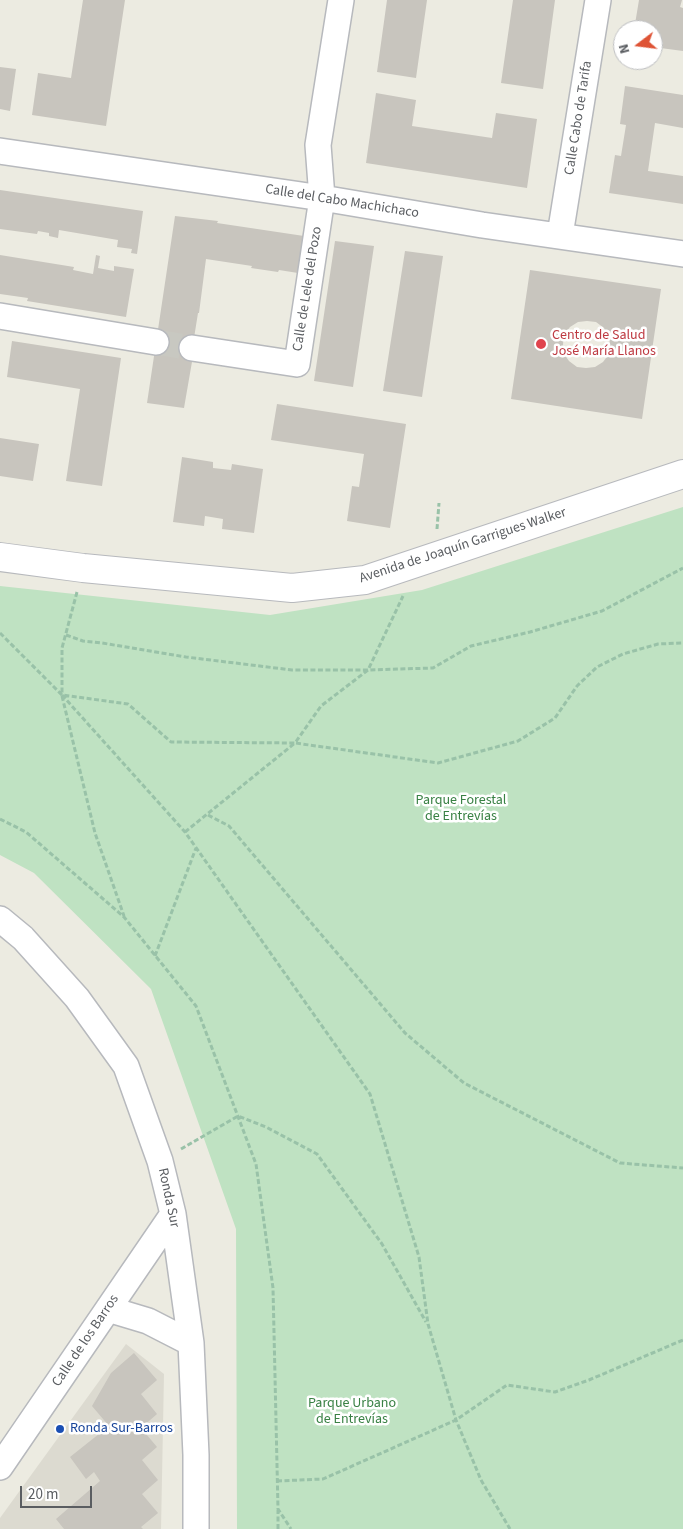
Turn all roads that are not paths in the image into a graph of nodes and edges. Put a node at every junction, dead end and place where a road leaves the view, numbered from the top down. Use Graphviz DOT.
graph roads {
  1 [pos="341,0"];
  2 [pos="598,0"];
  3 [pos="0,151"];
  4 [pos="322,198"];
  5 [pos="560,236"];
  6 [pos="683,254"];
  7 [pos="0,316"];
  8 [pos="156,342"];
  9 [pos="192,348"];
  10 [pos="683,474"];
  11 [pos="0,557"];
  12 [pos="0,919"];
  13 [pos="173,1214"];
  14 [pos="108,1309"];
  15 [pos="191,1343"];
  16 [pos="0,1467"];
  17 [pos="196,1529"];
  1 -- 4 [label="street"];
  2 -- 5 [label="street, Calle Cabo de Tarifa"];
  3 -- 4 [label="street, Calle del Cabo Machichaco"];
  4 -- 5 [label="street, Calle del Cabo Machichaco"];
  4 -- 9 [label="street, Calle de Lele del Pozo"];
  5 -- 6 [label="street, Calle del Cabo Machichaco"];
  7 -- 8 [label="street"];
  10 -- 11 [label="street, Avenida de Joaquín Garrigues Walker"];
  12 -- 13 [label="street, Ronda Sur"];
  13 -- 14 [label="street, Calle de los Barros"];
  13 -- 15 [label="street, Ronda Sur"];
  14 -- 15 [label="street"];
  14 -- 16 [label="street, Calle de los Barros"];
  15 -- 17 [label="street, Ronda Sur"];
}
